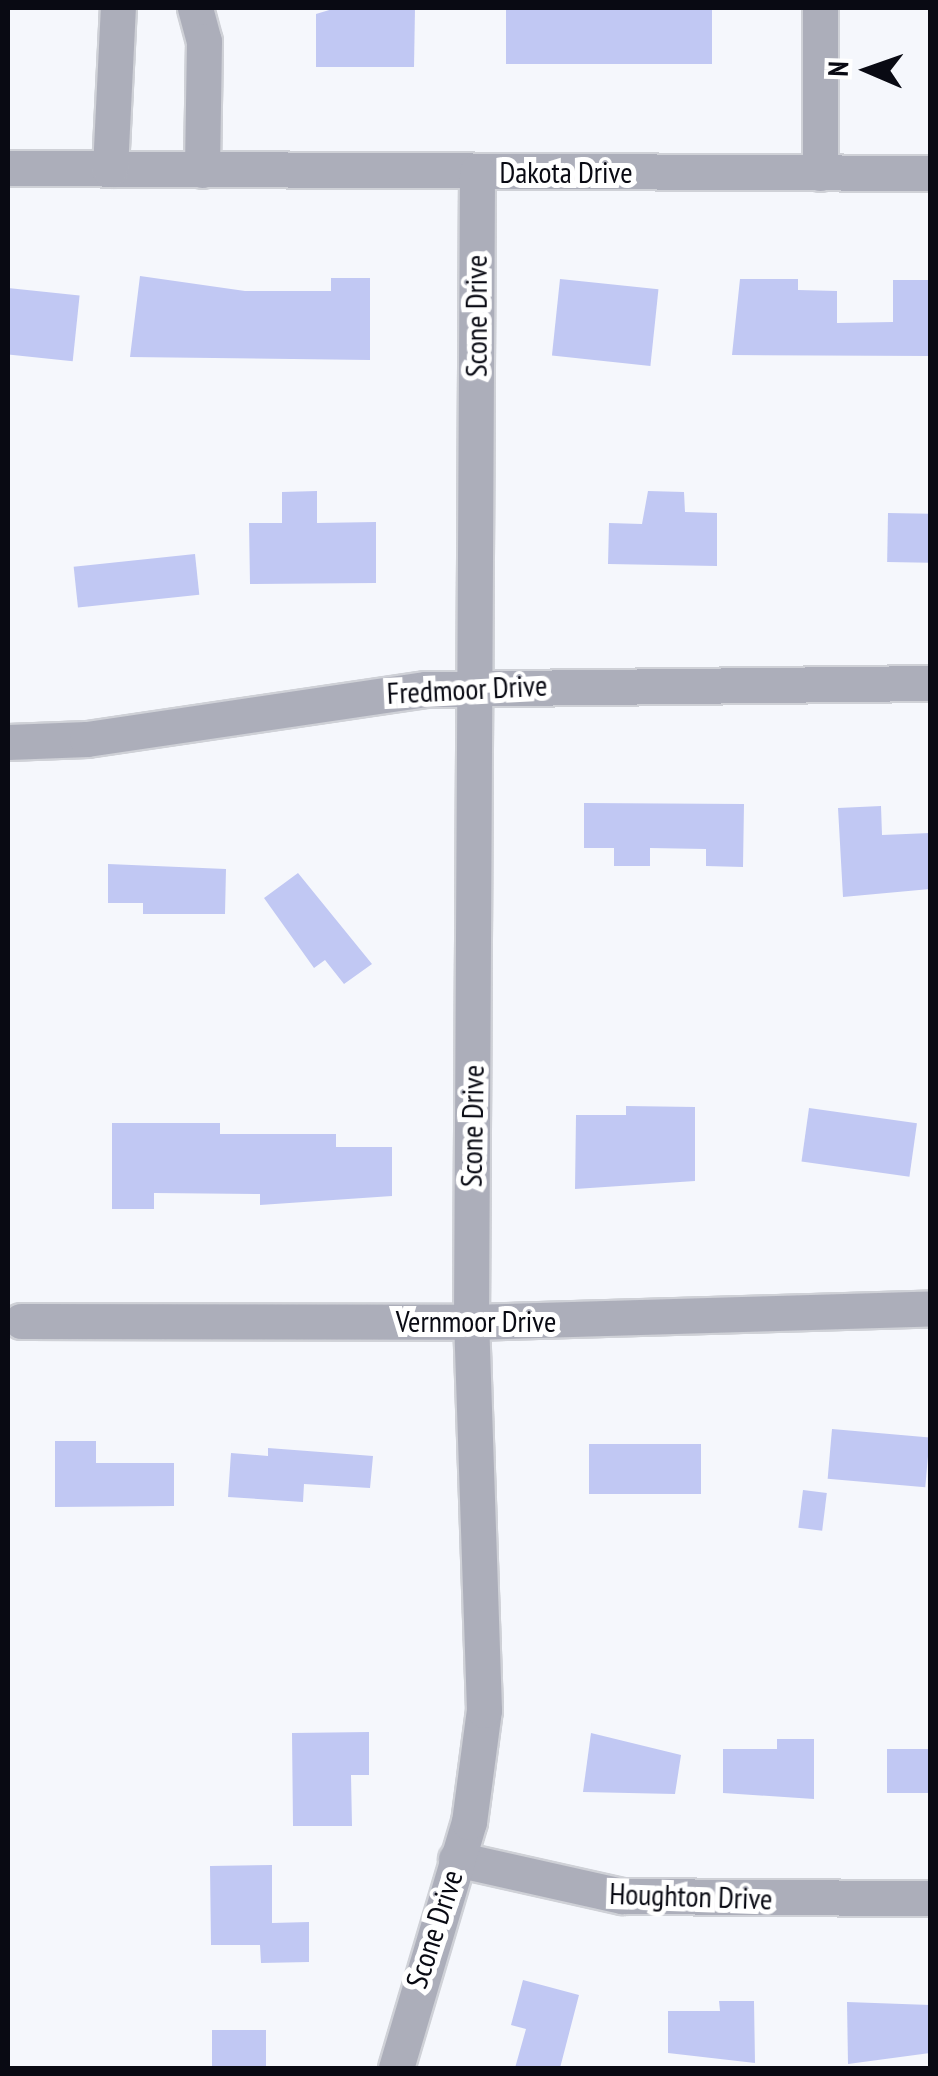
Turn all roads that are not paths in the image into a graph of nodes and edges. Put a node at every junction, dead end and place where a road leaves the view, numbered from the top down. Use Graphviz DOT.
graph roads {
  1 [pos="118,8"];
  2 [pos="195,8"];
  3 [pos="820,8"];
  4 [pos="8,168"];
  5 [pos="110,169"];
  6 [pos="202,170"];
  7 [pos="476,172"];
  8 [pos="820,173"];
  9 [pos="930,173"];
  10 [pos="930,683"];
  11 [pos="480,686"];
  12 [pos="8,742"];
  13 [pos="930,1308"];
  14 [pos="21,1321"];
  15 [pos="471,1322"];
  16 [pos="456,1859"];
  17 [pos="930,1898"];
  18 [pos="396,2068"];
  1 -- 5 [label="street"];
  2 -- 6 [label="street"];
  3 -- 8 [label="street"];
  4 -- 5 [label="street, Dakota Drive"];
  5 -- 6 [label="street, Dakota Drive"];
  6 -- 7 [label="street, Dakota Drive"];
  7 -- 8 [label="street, Dakota Drive"];
  7 -- 11 [label="street, Scone Drive"];
  8 -- 9 [label="street, Dakota Drive"];
  10 -- 11 [label="street, Fredmoor Drive"];
  11 -- 12 [label="street, Fredmoor Drive"];
  11 -- 15 [label="street, Scone Drive"];
  13 -- 15 [label="street, Vernmoor Drive"];
  14 -- 15 [label="street, Vernmoor Drive"];
  15 -- 16 [label="street, Scone Drive"];
  16 -- 17 [label="street, Houghton Drive"];
  16 -- 18 [label="street, Scone Drive"];
}
